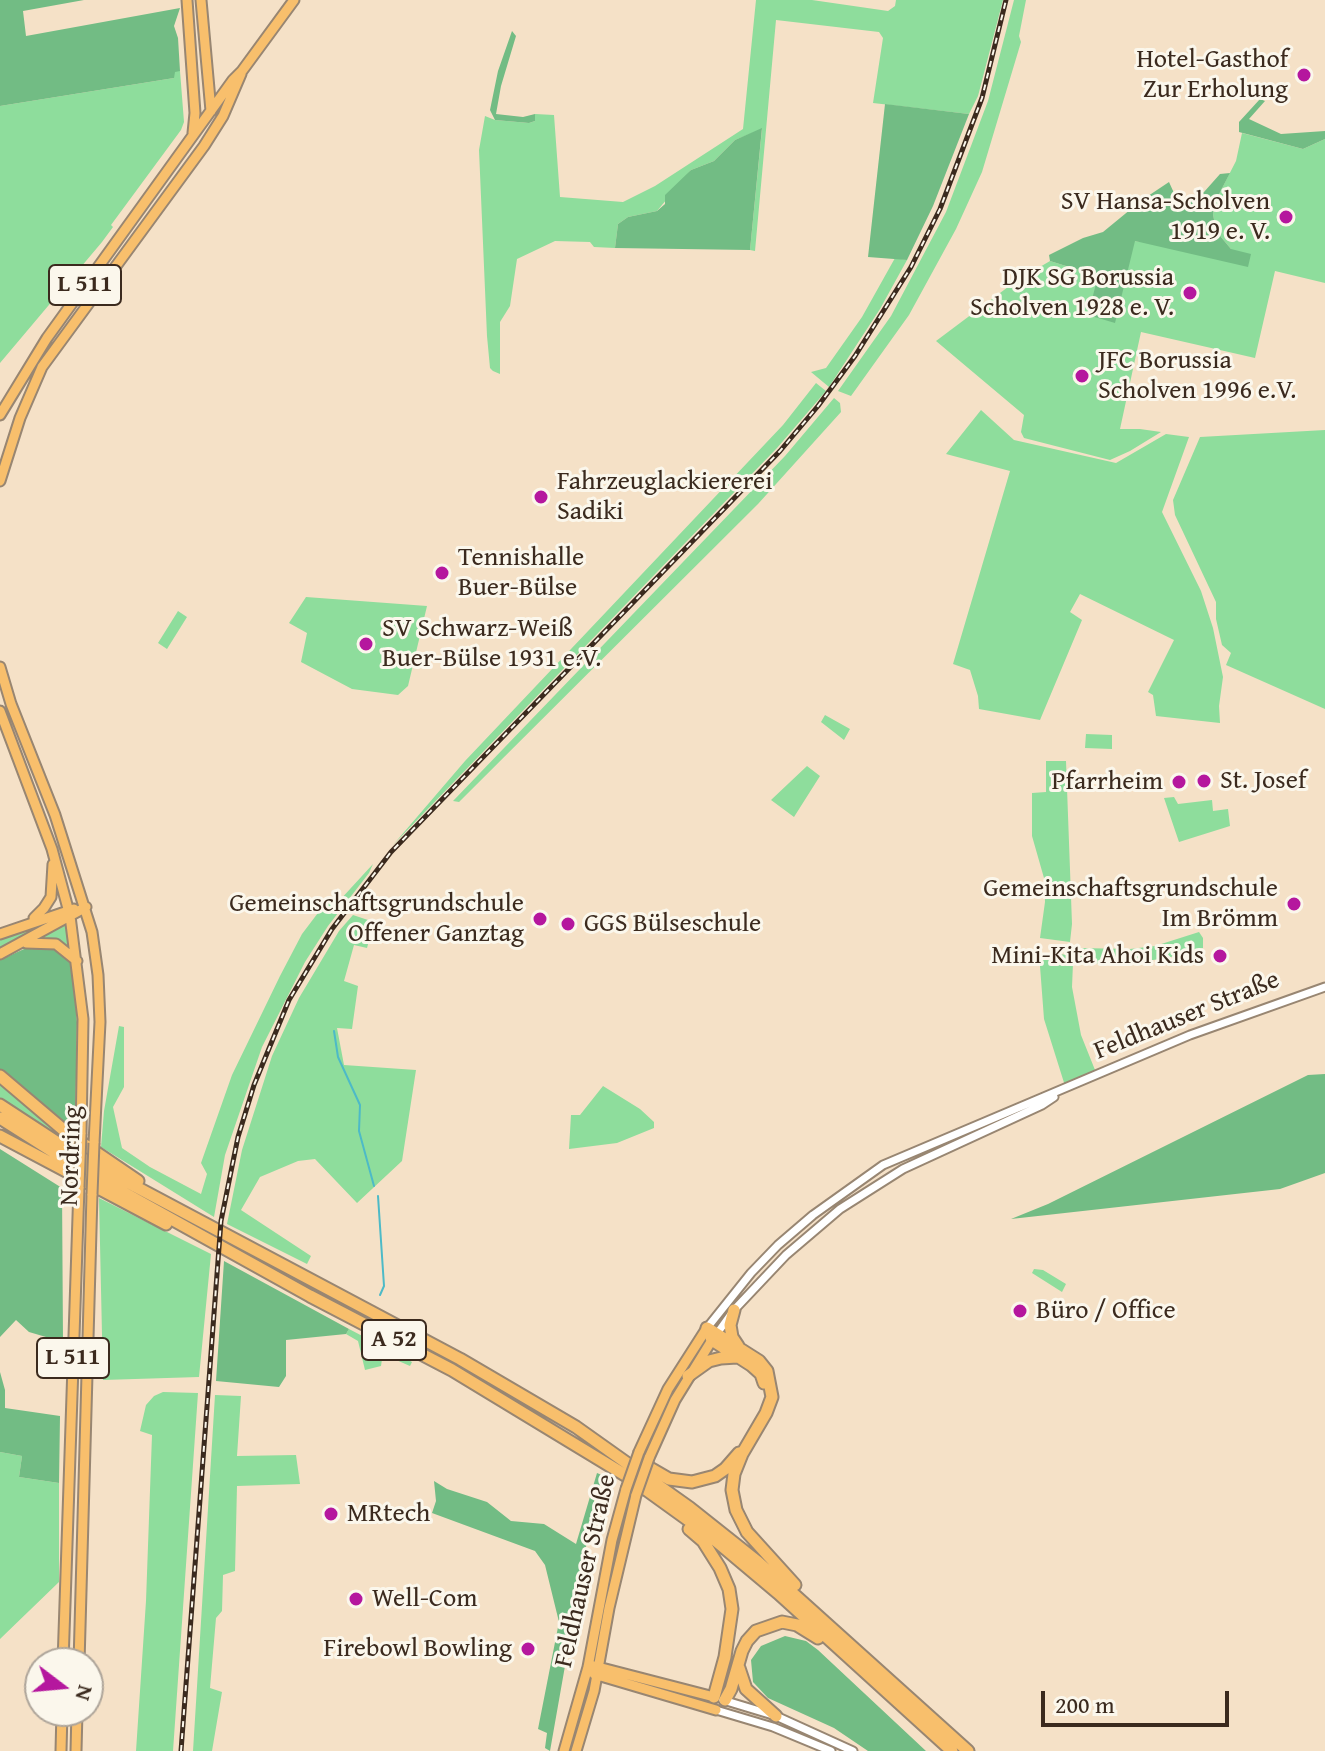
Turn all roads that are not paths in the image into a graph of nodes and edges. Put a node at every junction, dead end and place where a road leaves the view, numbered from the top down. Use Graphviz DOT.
graph roads {
  1 [pos="187,0"];
  2 [pos="201,0"];
  3 [pos="294,0"];
  4 [pos="207,69"];
  5 [pos="242,71"];
  6 [pos="233,80"];
  7 [pos="211,111"];
  8 [pos="195,113"];
  9 [pos="223,116"];
  10 [pos="205,126"];
  11 [pos="190,140"];
  12 [pos="204,146"];
  13 [pos="0,415"];
  14 [pos="0,481"];
  15 [pos="0,667"];
  16 [pos="0,711"];
  17 [pos="52,849"];
  18 [pos="86,907"];
  19 [pos="70,913"];
  20 [pos="24,925"];
  21 [pos="0,934"];
  22 [pos="19,944"];
  23 [pos="0,954"];
  24 [pos="78,963"];
  25 [pos="1325,987"];
  26 [pos="0,1076"];
  27 [pos="1066,1089"];
  28 [pos="0,1105"];
  29 [pos="0,1118"];
  30 [pos="0,1136"];
  31 [pos="240,1244"];
  32 [pos="226,1249"];
  33 [pos="734,1310"];
  34 [pos="712,1333"];
  35 [pos="738,1352"];
  36 [pos="688,1376"];
  37 [pos="576,1427"];
  38 [pos="648,1490"];
  39 [pos="835,1629"];
  40 [pos="64,1647"];
  41 [pos="79,1647"];
  42 [pos="739,1661"];
  43 [pos="593,1666"];
  44 [pos="596,1676"];
  45 [pos="868,1678"];
  46 [pos="720,1699"];
  47 [pos="716,1710"];
  48 [pos="776,1716"];
  49 [pos="62,1727"];
  50 [pos="77,1727"];
  51 [pos="61,1751"];
  52 [pos="76,1751"];
  53 [pos="564,1751"];
  54 [pos="576,1751"];
  55 [pos="831,1751"];
  56 [pos="853,1751"];
  57 [pos="952,1751"];
  58 [pos="968,1751"];
  1 -- 8 [label="main road"];
  2 -- 4 [label="main road"];
  3 -- 5 [label="main road, L 511"];
  4 -- 6 [label="main road"];
  4 -- 7 [label="main road"];
  5 -- 6 [label="main road, L 511"];
  5 -- 9 [label="main road, L 511"];
  6 -- 7 [label="main road, L 511"];
  7 -- 10 [label="main road, L 511"];
  8 -- 10 [label="main road"];
  8 -- 11 [label="main road"];
  9 -- 10 [label="main road"];
  9 -- 12 [label="main road, L 511"];
  10 -- 11 [label="main road, L 511"];
  10 -- 12 [label="main road"];
  11 -- 13 [label="main road, L 511"];
  12 -- 14 [label="main road, L 511"];
  15 -- 18 [label="main road, Nordring / L 511"];
  16 -- 17 [label="main road, Nordring / L 511"];
  17 -- 19 [label="main road, Nordring / L 511"];
  17 -- 20 [label="main road"];
  18 -- 19 [label="main road"];
  18 -- 41 [label="main road, Nordring / L 511, bridge"];
  19 -- 20 [label="main road"];
  19 -- 22 [label="main road"];
  19 -- 24 [label="main road, Nordring / L 511"];
  20 -- 21 [label="main road"];
  22 -- 23 [label="main road"];
  22 -- 24 [label="main road"];
  24 -- 40 [label="main road, Nordring / L 511, bridge"];
  25 -- 27 [label="street, Feldhauser Straße"];
  26 -- 31 [label="highway"];
  27 -- 33 [label="street, Feldhauser Straße"];
  27 -- 34 [label="street, Feldhauser Straße"];
  28 -- 31 [label="highway, A 52"];
  29 -- 32 [label="highway, A 52"];
  30 -- 32 [label="highway"];
  31 -- 37 [label="highway, A 52"];
  32 -- 38 [label="highway, A 52"];
  33 -- 34 [label="street, Feldhauser Straße"];
  33 -- 35 [label="highway"];
  34 -- 35 [label="highway"];
  34 -- 36 [label="main road, Feldhauser Straße"];
  34 -- 43 [label="main road, Feldhauser Straße, bridge"];
  35 -- 36 [label="highway"];
  35 -- 37 [label="highway"];
  35 -- 39 [label="highway"];
  36 -- 43 [label="main road, Feldhauser Straße, bridge"];
  37 -- 39 [label="highway, A 52"];
  38 -- 45 [label="highway, A 52"];
  38 -- 46 [label="highway"];
  39 -- 58 [label="highway, A 52"];
  42 -- 45 [label="highway"];
  42 -- 46 [label="highway"];
  42 -- 48 [label="highway"];
  43 -- 44 [label="main road"];
  43 -- 46 [label="main road"];
  43 -- 53 [label="main road, Feldhauser Straße"];
  44 -- 47 [label="main road"];
  44 -- 54 [label="main road, Feldhauser Straße"];
  45 -- 57 [label="highway, A 52"];
  46 -- 47 [label="street"];
  46 -- 48 [label="street"];
  47 -- 55 [label="street"];
  48 -- 56 [label="street"];
  49 -- 51 [label="main road"];
  50 -- 52 [label="main road"];
}
